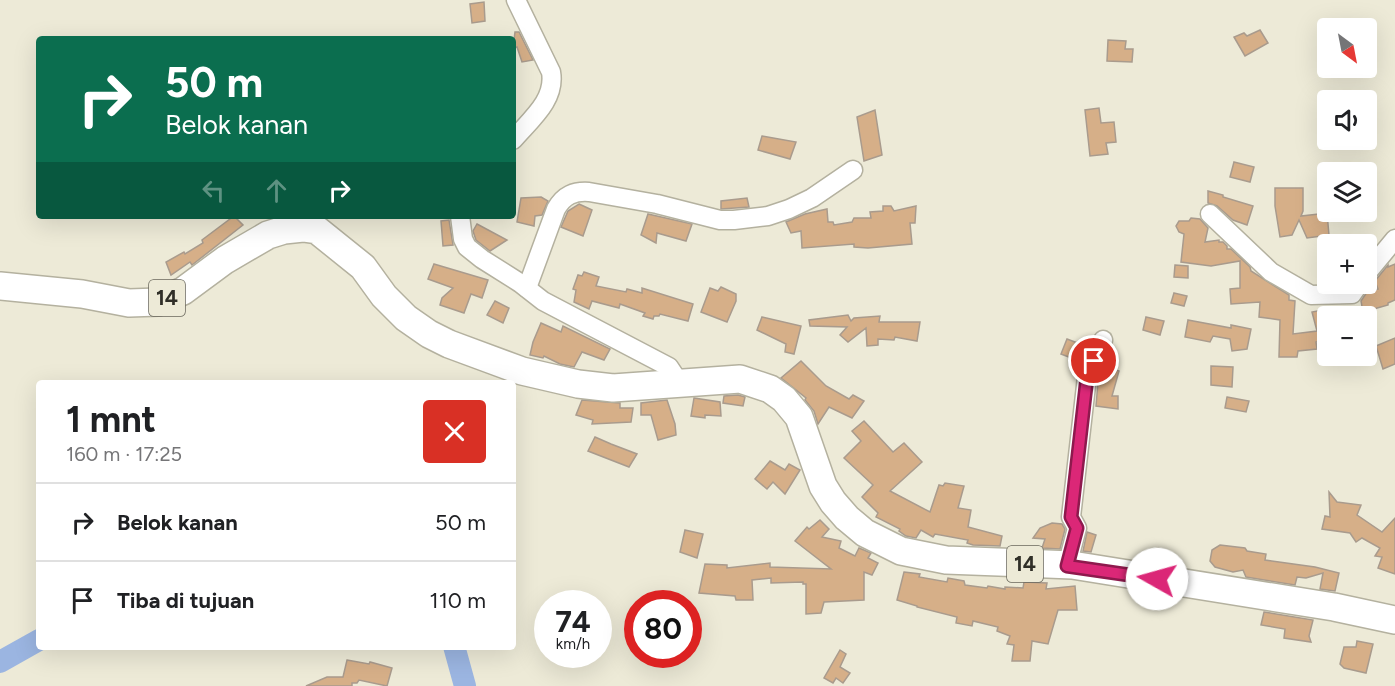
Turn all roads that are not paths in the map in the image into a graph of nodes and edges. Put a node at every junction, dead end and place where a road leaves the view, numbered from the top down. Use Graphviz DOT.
graph roads {
  1 [pos="516,0"];
  2 [pos="516,136"];
  3 [pos="854,170"];
  4 [pos="1210,214"];
  5 [pos="460,219"];
  6 [pos="1395,239"];
  7 [pos="1377,261"];
  8 [pos="0,286"];
  9 [pos="527,288"];
  10 [pos="1352,294"];
  11 [pos="1103,340"];
  12 [pos="679,382"];
  13 [pos="1067,566"];
  14 [pos="1395,619"];
  1 -- 2 [label="street"];
  3 -- 9 [label="street"];
  4 -- 10 [label="street"];
  5 -- 9 [label="street"];
  6 -- 7 [label="street"];
  8 -- 12 [label="highway, 14"];
  9 -- 12 [label="street"];
  11 -- 13 [label="street"];
  12 -- 13 [label="highway, 14"];
  13 -- 14 [label="highway, 14"];
}
